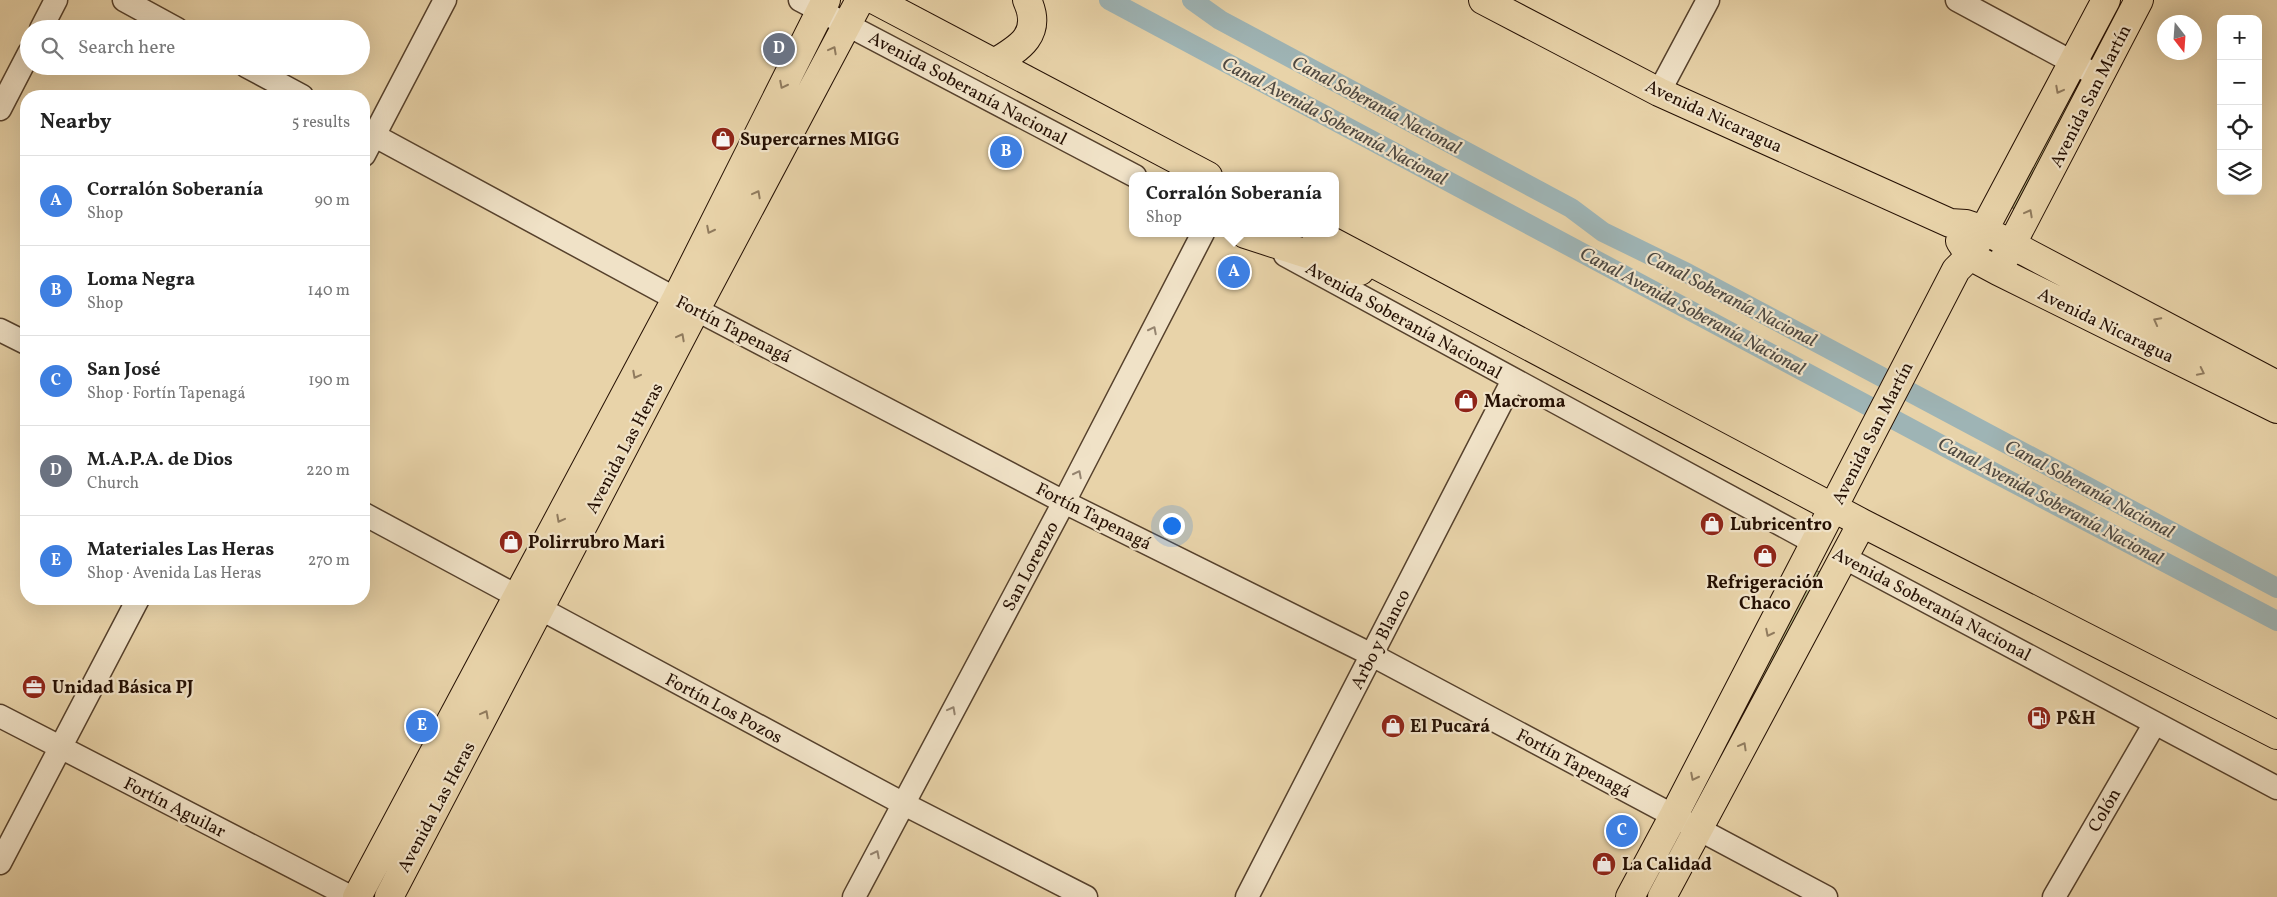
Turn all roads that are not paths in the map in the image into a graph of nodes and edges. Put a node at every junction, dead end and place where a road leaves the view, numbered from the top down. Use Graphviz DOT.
graph roads {
  1 [pos="56,0"];
  2 [pos="124,0"];
  3 [pos="445,0"];
  4 [pos="860,0"];
  5 [pos="875,0"];
  6 [pos="1027,0"];
  7 [pos="1483,0"];
  8 [pos="1708,0"];
  9 [pos="1957,0"];
  10 [pos="2106,0"];
  11 [pos="2139,0"];
  12 [pos="816,3"];
  13 [pos="46,20"];
  14 [pos="161,20"];
  15 [pos="847,25"];
  16 [pos="2074,61"];
  17 [pos="994,63"];
  18 [pos="20,70"];
  19 [pos="263,75"];
  20 [pos="2100,77"];
  21 [pos="291,90"];
  22 [pos="1659,92"];
  23 [pos="0,109"];
  24 [pos="370,131"];
  25 [pos="370,134"];
  26 [pos="1200,172"];
  27 [pos="1129,173"];
  28 [pos="1950,223"];
  29 [pos="1984,230"];
  30 [pos="1201,237"];
  31 [pos="1252,237"];
  32 [pos="1257,237"];
  33 [pos="1324,237"];
  34 [pos="2012,245"];
  35 [pos="1970,256"];
  36 [pos="1998,271"];
  37 [pos="1433,295"];
  38 [pos="686,304"];
  39 [pos="0,330"];
  40 [pos="20,340"];
  41 [pos="1513,380"];
  42 [pos="2277,385"];
  43 [pos="2277,410"];
  44 [pos="1064,502"];
  45 [pos="1833,507"];
  46 [pos="370,517"];
  47 [pos="1862,523"];
  48 [pos="1815,543"];
  49 [pos="1845,558"];
  50 [pos="529,604"];
  51 [pos="135,605"];
  52 [pos="1372,655"];
  53 [pos="0,716"];
  54 [pos="2154,723"];
  55 [pos="2277,735"];
  56 [pos="61,748"];
  57 [pos="2277,788"];
  58 [pos="902,803"];
  59 [pos="1674,815"];
  60 [pos="1698,829"];
  61 [pos="0,863"];
  62 [pos="351,897"];
  63 [pos="357,897"];
  64 [pos="389,897"];
  65 [pos="854,897"];
  66 [pos="1086,897"];
  67 [pos="1247,897"];
  68 [pos="1630,897"];
  69 [pos="1662,897"];
  70 [pos="1826,897"];
  71 [pos="2054,897"];
  1 -- 13 [label="street"];
  2 -- 14 [label="street"];
  3 -- 24 [label="street"];
  4 -- 15 [label="main road, Avenida Las Heras"];
  5 -- 17 [label="main road, Avenida Soberanía Nacional"];
  6 -- 17 [label="main road"];
  7 -- 22 [label="main road, Avenida Nicaragua"];
  8 -- 22 [label="street"];
  9 -- 16 [label="street"];
  10 -- 16 [label="main road, Avenida San Martín"];
  11 -- 20 [label="main road, Avenida San Martín"];
  12 -- 15 [label="street, Avenida Soberanía Nacional"];
  12 -- 38 [label="main road, Avenida Las Heras, one-way"];
  15 -- 27 [label="street, Avenida Soberanía Nacional"];
  38 -- 15 [label="main road, Avenida Las Heras, one-way"];
  16 -- 20 [label="street"];
  16 -- 29 [label="main road, Avenida San Martín, one-way"];
  17 -- 26 [label="main road, Avenida Soberanía Nacional"];
  18 -- 23 [label="street"];
  19 -- 21 [label="street"];
  34 -- 20 [label="main road, Avenida San Martín, one-way"];
  22 -- 28 [label="main road, Avenida Nicaragua"];
  25 -- 38 [label="street, Fortín Tapenagá"];
  28 -- 29 [label="main road, Avenida Nicaragua"];
  28 -- 35 [label="main road"];
  29 -- 34 [label="main road, Avenida Nicaragua"];
  29 -- 35 [label="main road, Avenida San Martín"];
  44 -- 30 [label="street, San Lorenzo, one-way"];
  31 -- 41 [label="street, Avenida Soberanía Nacional"];
  32 -- 37 [label="main road"];
  33 -- 37 [label="main road, Avenida Soberanía Nacional"];
  34 -- 36 [label="main road, Avenida San Martín"];
  42 -- 34 [label="main road, Avenida Nicaragua, one-way"];
  35 -- 36 [label="main road, Avenida Nicaragua"];
  35 -- 45 [label="main road, Avenida San Martín"];
  36 -- 43 [label="main road, Avenida Nicaragua, one-way"];
  37 -- 45 [label="main road, Avenida Soberanía Nacional"];
  38 -- 44 [label="street, Fortín Tapenagá"];
  38 -- 50 [label="main road, Avenida Las Heras"];
  39 -- 40 [label="street"];
  41 -- 48 [label="street, Avenida Soberanía Nacional"];
  41 -- 52 [label="street, Arbo y Blanco"];
  44 -- 52 [label="street, Fortín Tapenagá"];
  58 -- 44 [label="street, San Lorenzo, one-way"];
  45 -- 47 [label="main road, Avenida Soberanía Nacional"];
  45 -- 48 [label="main road, Avenida San Martín"];
  46 -- 50 [label="street, Fortín Los Pozos"];
  47 -- 49 [label="main road, Avenida San Martín"];
  47 -- 55 [label="main road, Avenida Soberanía Nacional"];
  48 -- 49 [label="main road, Avenida Soberanía Nacional"];
  48 -- 59 [label="main road, Avenida San Martín, one-way"];
  49 -- 54 [label="street, Avenida Soberanía Nacional"];
  60 -- 49 [label="main road, Avenida San Martín, one-way"];
  50 -- 58 [label="street, Fortín Los Pozos"];
  50 -- 63 [label="main road, Avenida Las Heras"];
  64 -- 50 [label="main road, Avenida Las Heras, one-way"];
  51 -- 56 [label="street"];
  52 -- 59 [label="street, Fortín Tapenagá"];
  52 -- 67 [label="street, Arbo y Blanco"];
  53 -- 56 [label="street, Fortín Aguilar"];
  54 -- 57 [label="street, Avenida Soberanía Nacional"];
  54 -- 71 [label="street, Colón"];
  56 -- 61 [label="street"];
  56 -- 62 [label="street, Fortín Aguilar"];
  65 -- 58 [label="street, San Lorenzo, one-way"];
  58 -- 66 [label="street, Fortín Los Pozos"];
  59 -- 60 [label="street, Fortín Tapenagá"];
  59 -- 68 [label="main road, Avenida San Martín"];
  60 -- 69 [label="main road, Avenida San Martín"];
  60 -- 70 [label="street, Fortín Tapenagá"];
}
